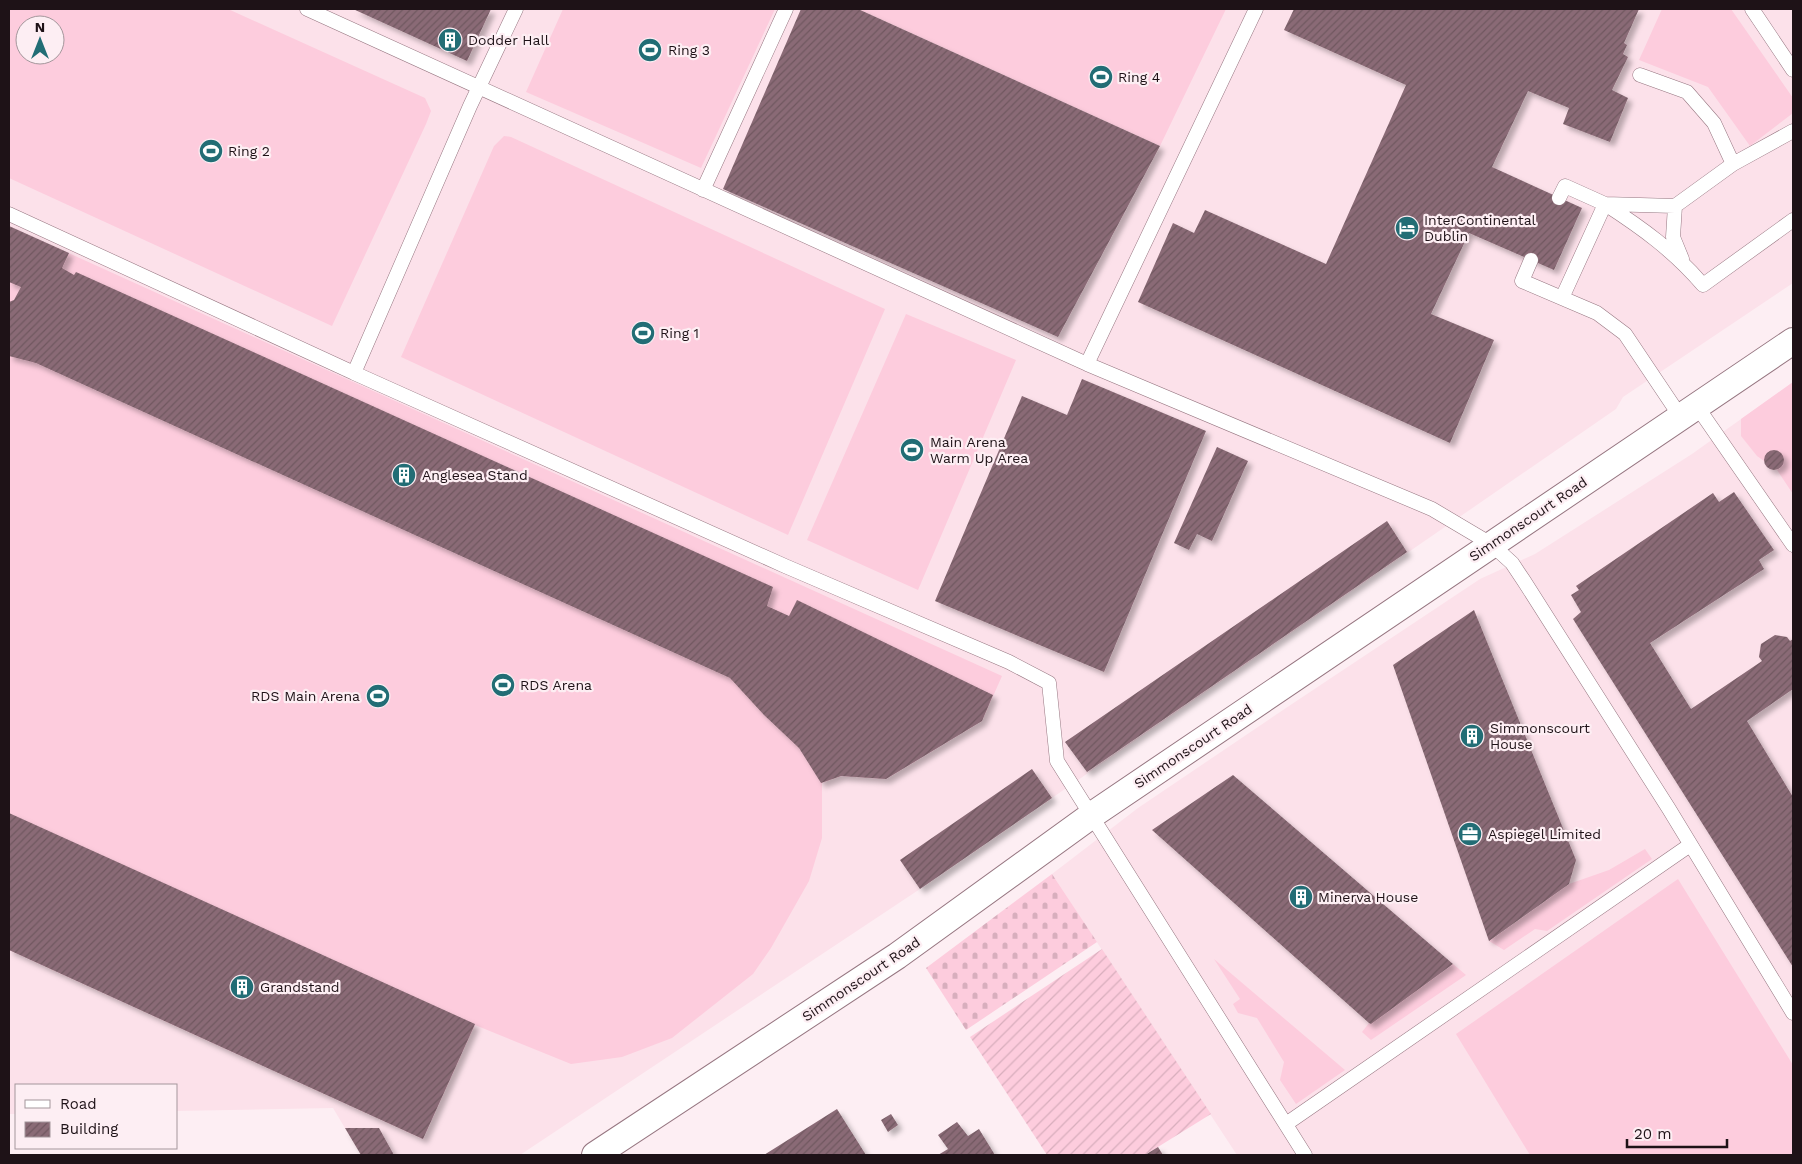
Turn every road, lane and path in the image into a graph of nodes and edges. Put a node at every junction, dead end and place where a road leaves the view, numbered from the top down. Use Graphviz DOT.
graph roads {
  1 [pos="307,9"];
  2 [pos="516,9"];
  3 [pos="786,9"];
  4 [pos="1256,9"];
  5 [pos="1752,9"];
  6 [pos="1793,70"];
  7 [pos="1640,74"];
  8 [pos="479,87"];
  9 [pos="1793,131"];
  10 [pos="1733,164"];
  11 [pos="702,190"];
  12 [pos="1559,198"];
  13 [pos="1605,204"];
  14 [pos="1675,206"];
  15 [pos="9,214"];
  16 [pos="1793,220"];
  17 [pos="1530,260"];
  18 [pos="1683,262"];
  19 [pos="1562,298"];
  20 [pos="1793,341"];
  21 [pos="1087,364"];
  22 [pos="354,374"];
  23 [pos="1688,411"];
  24 [pos="1491,544"];
  25 [pos="1793,545"];
  26 [pos="1092,815"];
  27 [pos="1690,845"];
  28 [pos="1793,1013"];
  29 [pos="1286,1124"];
  30 [pos="595,1155"];
  31 [pos="1305,1155"];
  1 -- 8 [label="lane"];
  2 -- 8 [label="lane"];
  3 -- 11 [label="lane"];
  4 -- 21 [label="lane"];
  5 -- 6 [label="lane"];
  7 -- 10 [label="lane"];
  8 -- 11 [label="lane"];
  8 -- 22 [label="lane"];
  9 -- 10 [label="lane"];
  10 -- 14 [label="lane"];
  11 -- 21 [label="lane"];
  12 -- 13 [label="lane"];
  13 -- 14 [label="lane"];
  13 -- 18 [label="lane"];
  13 -- 19 [label="lane"];
  14 -- 18 [label="lane"];
  15 -- 22 [label="lane"];
  16 -- 18 [label="lane"];
  17 -- 19 [label="lane"];
  19 -- 23 [label="lane"];
  20 -- 23 [label="street, Simmonscourt Road"];
  21 -- 24 [label="lane"];
  22 -- 26 [label="lane"];
  23 -- 24 [label="street, Simmonscourt Road"];
  23 -- 25 [label="lane"];
  24 -- 26 [label="street, Simmonscourt Road"];
  24 -- 27 [label="lane"];
  26 -- 29 [label="lane"];
  26 -- 30 [label="street, Simmonscourt Road"];
  27 -- 28 [label="lane"];
  27 -- 29 [label="lane"];
  29 -- 31 [label="lane"];
}
